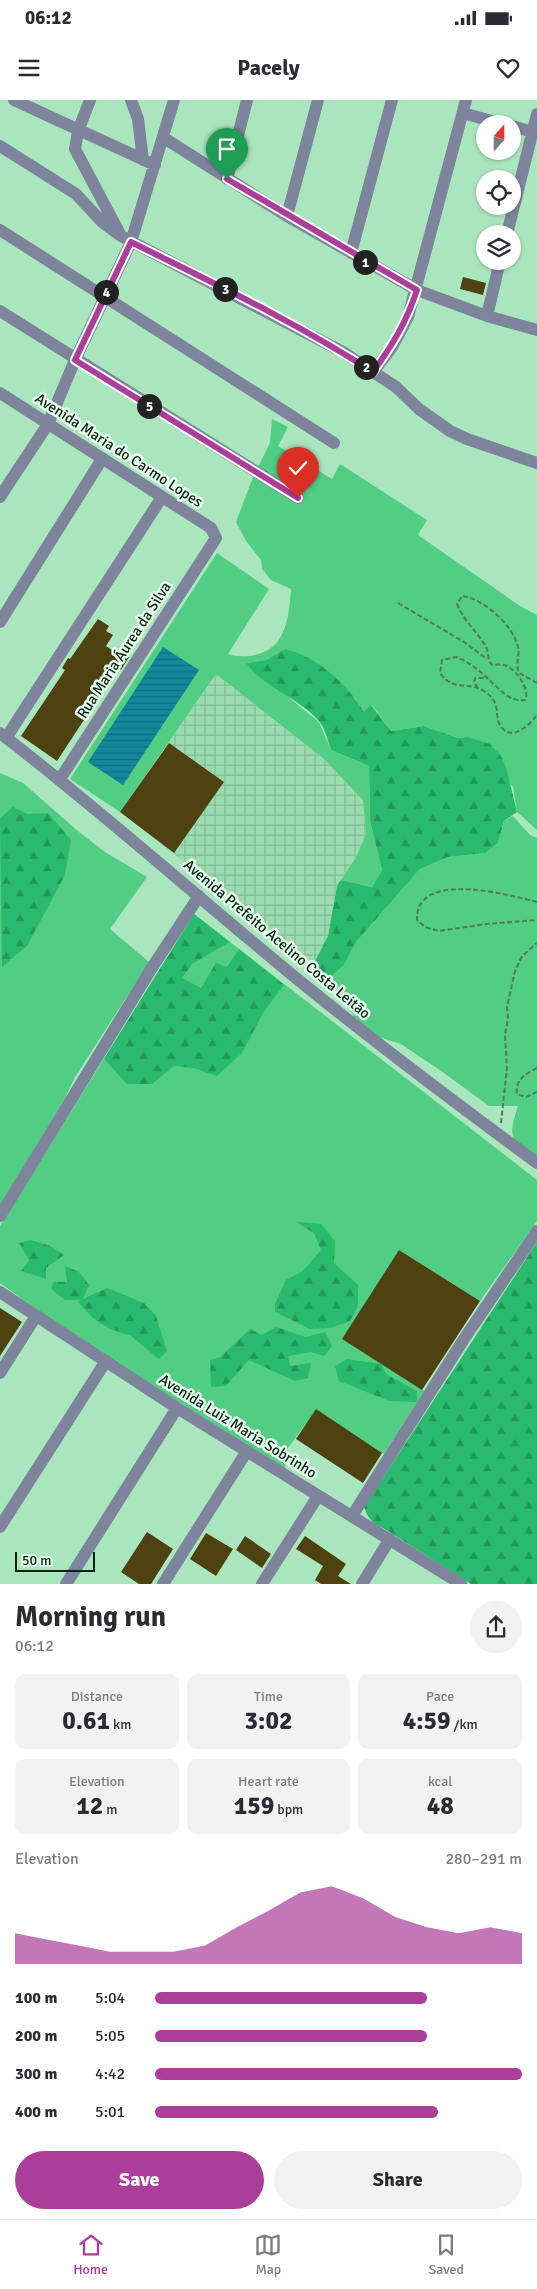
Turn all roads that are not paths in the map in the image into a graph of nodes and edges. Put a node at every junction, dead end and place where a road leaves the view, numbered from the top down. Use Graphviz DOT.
graph roads {
  1 [pos="14,100"];
  2 [pos="90,100"];
  3 [pos="131,100"];
  4 [pos="174,100"];
  5 [pos="247,100"];
  6 [pos="318,100"];
  7 [pos="392,100"];
  8 [pos="466,100"];
  9 [pos="462,113"];
  10 [pos="537,114"];
  11 [pos="476,117"];
  12 [pos="521,129"];
  13 [pos="78,131"];
  14 [pos="533,132"];
  15 [pos="164,138"];
  16 [pos="0,146"];
  17 [pos="149,163"];
  18 [pos="227,179"];
  19 [pos="287,216"];
  20 [pos="509,225"];
  21 [pos="0,230"];
  22 [pos="126,239"];
  23 [pos="352,253"];
  24 [pos="498,270"];
  25 [pos="417,290"];
  26 [pos="104,298"];
  27 [pos="0,311"];
  28 [pos="487,316"];
  29 [pos="537,330"];
  30 [pos="75,360"];
  31 [pos="373,372"];
  32 [pos="0,393"];
  33 [pos="48,424"];
  34 [pos="334,442"];
  35 [pos="102,458"];
  36 [pos="537,463"];
  37 [pos="0,497"];
  38 [pos="162,497"];
  39 [pos="298,498"];
  40 [pos="216,538"];
  41 [pos="0,622"];
  42 [pos="3,735"];
  43 [pos="60,779"];
  44 [pos="199,896"];
  45 [pos="537,1163"];
  46 [pos="0,1216"];
  47 [pos="537,1231"];
  48 [pos="0,1292"];
  49 [pos="36,1316"];
  50 [pos="106,1361"];
  51 [pos="0,1373"];
  52 [pos="177,1408"];
  53 [pos="247,1451"];
  54 [pos="318,1496"];
  55 [pos="352,1516"];
  56 [pos="0,1527"];
  57 [pos="390,1539"];
  58 [pos="66,1584"];
  59 [pos="163,1584"];
  60 [pos="262,1584"];
  61 [pos="362,1584"];
  62 [pos="461,1584"];
  1 -- 13 [label="street"];
  2 -- 13 [label="street"];
  3 -- 17 [label="street"];
  4 -- 15 [label="street"];
  5 -- 18 [label="street"];
  6 -- 19 [label="street"];
  7 -- 23 [label="street"];
  8 -- 9 [label="street"];
  9 -- 11 [label="street"];
  9 -- 25 [label="street"];
  10 -- 14 [label="street"];
  12 -- 14 [label="street"];
  13 -- 17 [label="street"];
  13 -- 22 [label="street"];
  14 -- 20 [label="street"];
  15 -- 17 [label="street"];
  15 -- 18 [label="street"];
  16 -- 22 [label="street"];
  17 -- 22 [label="street"];
  18 -- 19 [label="street"];
  19 -- 23 [label="street"];
  21 -- 26 [label="street"];
  22 -- 26 [label="street"];
  22 -- 31 [label="street"];
  23 -- 25 [label="street"];
  24 -- 28 [label="street"];
  25 -- 28 [label="street"];
  25 -- 31 [label="street"];
  26 -- 30 [label="street"];
  26 -- 34 [label="street"];
  27 -- 30 [label="street"];
  28 -- 29 [label="street"];
  30 -- 33 [label="street"];
  30 -- 39 [label="street"];
  31 -- 36 [label="street"];
  32 -- 33 [label="street, Avenida Maria do Carmo Lopes"];
  33 -- 35 [label="street, Avenida Maria do Carmo Lopes"];
  33 -- 37 [label="street"];
  35 -- 38 [label="street, Avenida Maria do Carmo Lopes"];
  35 -- 41 [label="street"];
  38 -- 40 [label="street, Avenida Maria do Carmo Lopes"];
  38 -- 42 [label="street"];
  40 -- 43 [label="street, Rua Maria Áurea da Silva"];
  42 -- 43 [label="street, Avenida Prefeito Acelino Costa Leitão"];
  43 -- 44 [label="street, Avenida Prefeito Acelino Costa Leitão"];
  44 -- 45 [label="street, Avenida Prefeito Acelino Costa Leitão"];
  44 -- 46 [label="street"];
  47 -- 55 [label="street"];
  48 -- 49 [label="street, Avenida Luiz Maria Sobrinho"];
  49 -- 50 [label="street, Avenida Luiz Maria Sobrinho"];
  49 -- 51 [label="street"];
  50 -- 52 [label="street, Avenida Luiz Maria Sobrinho"];
  50 -- 56 [label="street"];
  52 -- 53 [label="street, Avenida Luiz Maria Sobrinho"];
  52 -- 58 [label="street"];
  53 -- 54 [label="street, Avenida Luiz Maria Sobrinho"];
  53 -- 59 [label="street"];
  54 -- 55 [label="street, Avenida Luiz Maria Sobrinho"];
  54 -- 60 [label="street"];
  55 -- 57 [label="street, Avenida Luiz Maria Sobrinho"];
  57 -- 61 [label="street"];
  57 -- 62 [label="street, Avenida Luiz Maria Sobrinho"];
}
